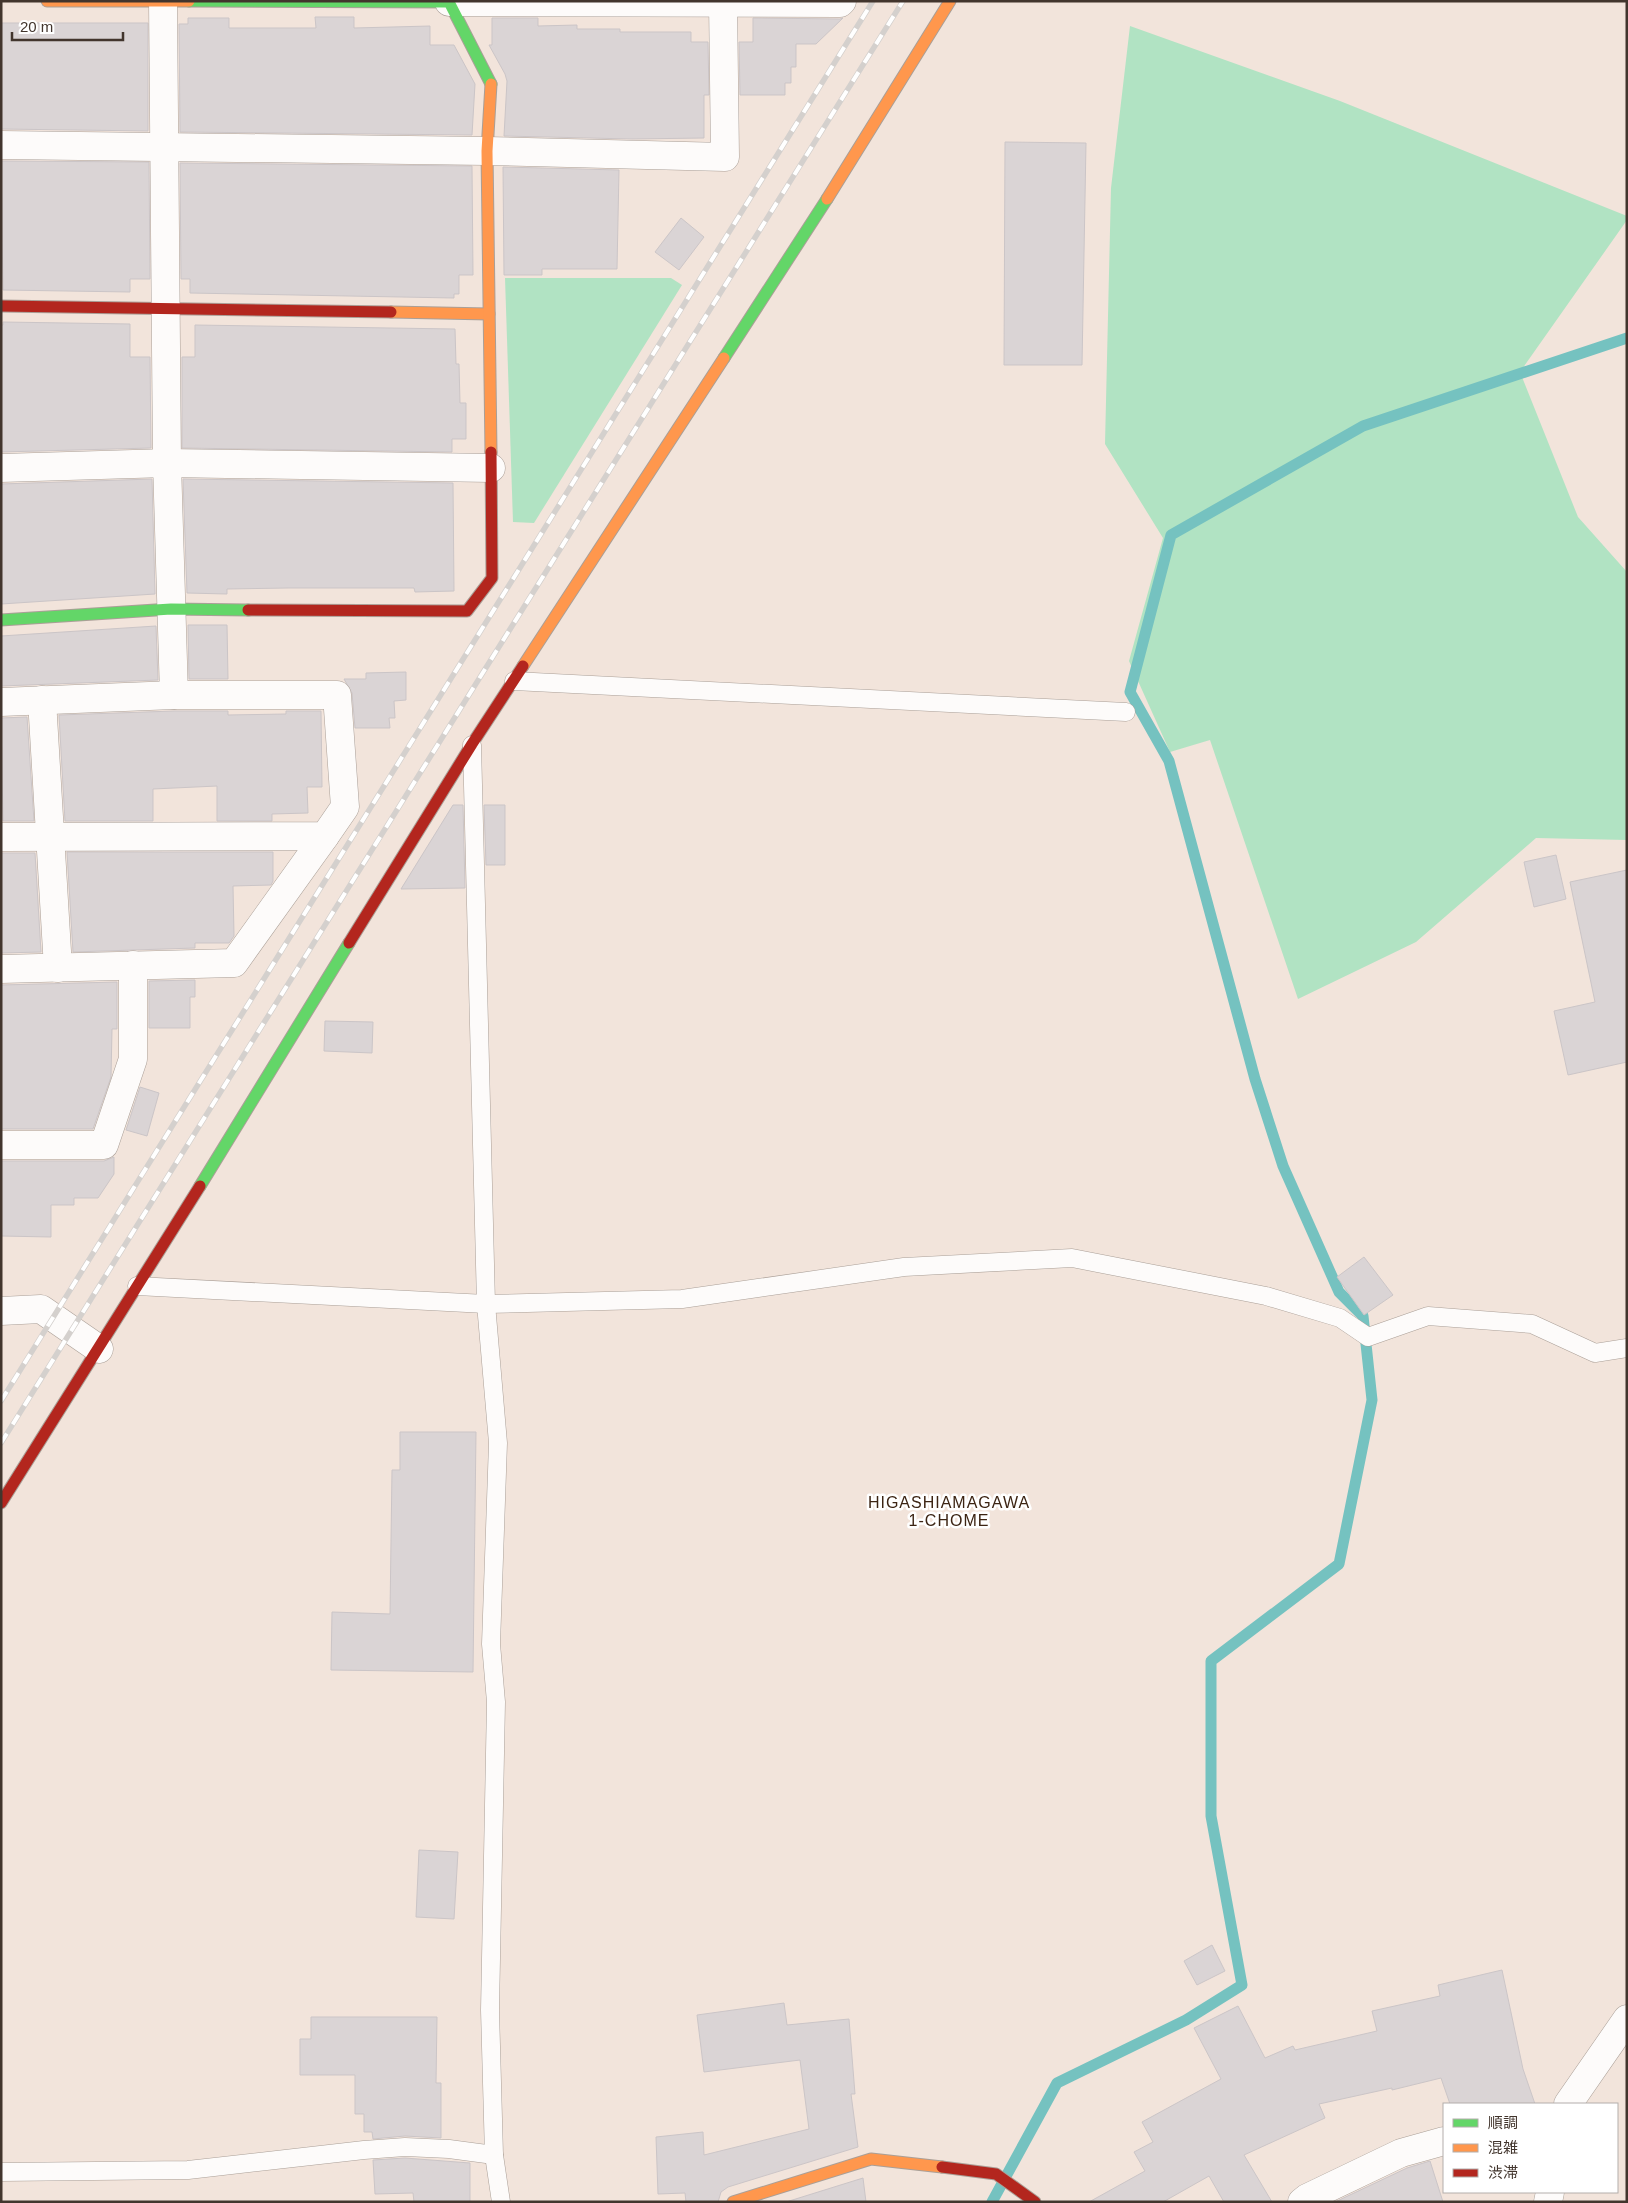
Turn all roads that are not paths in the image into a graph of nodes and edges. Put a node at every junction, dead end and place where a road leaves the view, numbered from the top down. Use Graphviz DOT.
graph roads {
  1 [pos="47,1"];
  2 [pos="163,1"];
  3 [pos="842,1"];
  4 [pos="950,1"];
  5 [pos="449,2"];
  6 [pos="723,2"];
  7 [pos="1,145"];
  8 [pos="166,147"];
  9 [pos="487,151"];
  10 [pos="1,306"];
  11 [pos="166,308"];
  12 [pos="489,314"];
  13 [pos="167,463"];
  14 [pos="1,468"];
  15 [pos="491,468"];
  16 [pos="171,609"];
  17 [pos="1,620"];
  18 [pos="514,680"];
  19 [pos="174,695"];
  20 [pos="42,700"];
  21 [pos="1,702"];
  22 [pos="1126,712"];
  23 [pos="472,744"];
  24 [pos="50,836"];
  25 [pos="325,836"];
  26 [pos="1,837"];
  27 [pos="133,965"];
  28 [pos="58,968"];
  29 [pos="1,969"];
  30 [pos="1,1145"];
  31 [pos="137,1286"];
  32 [pos="486,1304"];
  33 [pos="1,1311"];
  34 [pos="1627,1348"];
  35 [pos="99,1349"];
  36 [pos="1,1503"];
  37 [pos="1627,2019"];
  38 [pos="1569,2103"];
  39 [pos="1443,2141"];
  40 [pos="494,2155"];
  41 [pos="1,2172"];
  42 [pos="501,2202"];
  43 [pos="733,2202"];
  44 [pos="1035,2202"];
  45 [pos="1302,2202"];
  1 -- 2 [label="street"];
  2 -- 5 [label="street"];
  2 -- 8 [label="street"];
  3 -- 6 [label="street"];
  4 -- 18 [label="street"];
  5 -- 6 [label="street"];
  5 -- 9 [label="street"];
  6 -- 9 [label="street"];
  7 -- 8 [label="street"];
  8 -- 9 [label="street"];
  8 -- 11 [label="street"];
  9 -- 12 [label="street"];
  10 -- 11 [label="street"];
  11 -- 12 [label="street"];
  11 -- 13 [label="street"];
  12 -- 15 [label="street"];
  13 -- 14 [label="street"];
  13 -- 15 [label="street"];
  13 -- 16 [label="street"];
  15 -- 16 [label="street"];
  16 -- 17 [label="street"];
  16 -- 19 [label="street"];
  18 -- 22 [label="lane"];
  18 -- 23 [label="street"];
  19 -- 20 [label="street"];
  19 -- 25 [label="street"];
  20 -- 21 [label="street"];
  20 -- 24 [label="street"];
  23 -- 31 [label="street"];
  23 -- 32 [label="lane"];
  24 -- 25 [label="street"];
  24 -- 26 [label="street"];
  24 -- 28 [label="street"];
  25 -- 27 [label="street"];
  27 -- 28 [label="street"];
  27 -- 30 [label="street"];
  28 -- 29 [label="street"];
  31 -- 32 [label="lane"];
  31 -- 35 [label="street"];
  32 -- 34 [label="lane"];
  32 -- 40 [label="lane"];
  33 -- 35 [label="street"];
  35 -- 36 [label="street"];
  37 -- 38 [label="street"];
  39 -- 45 [label="street"];
  40 -- 41 [label="lane"];
  40 -- 42 [label="lane"];
  43 -- 44 [label="street"];
}
